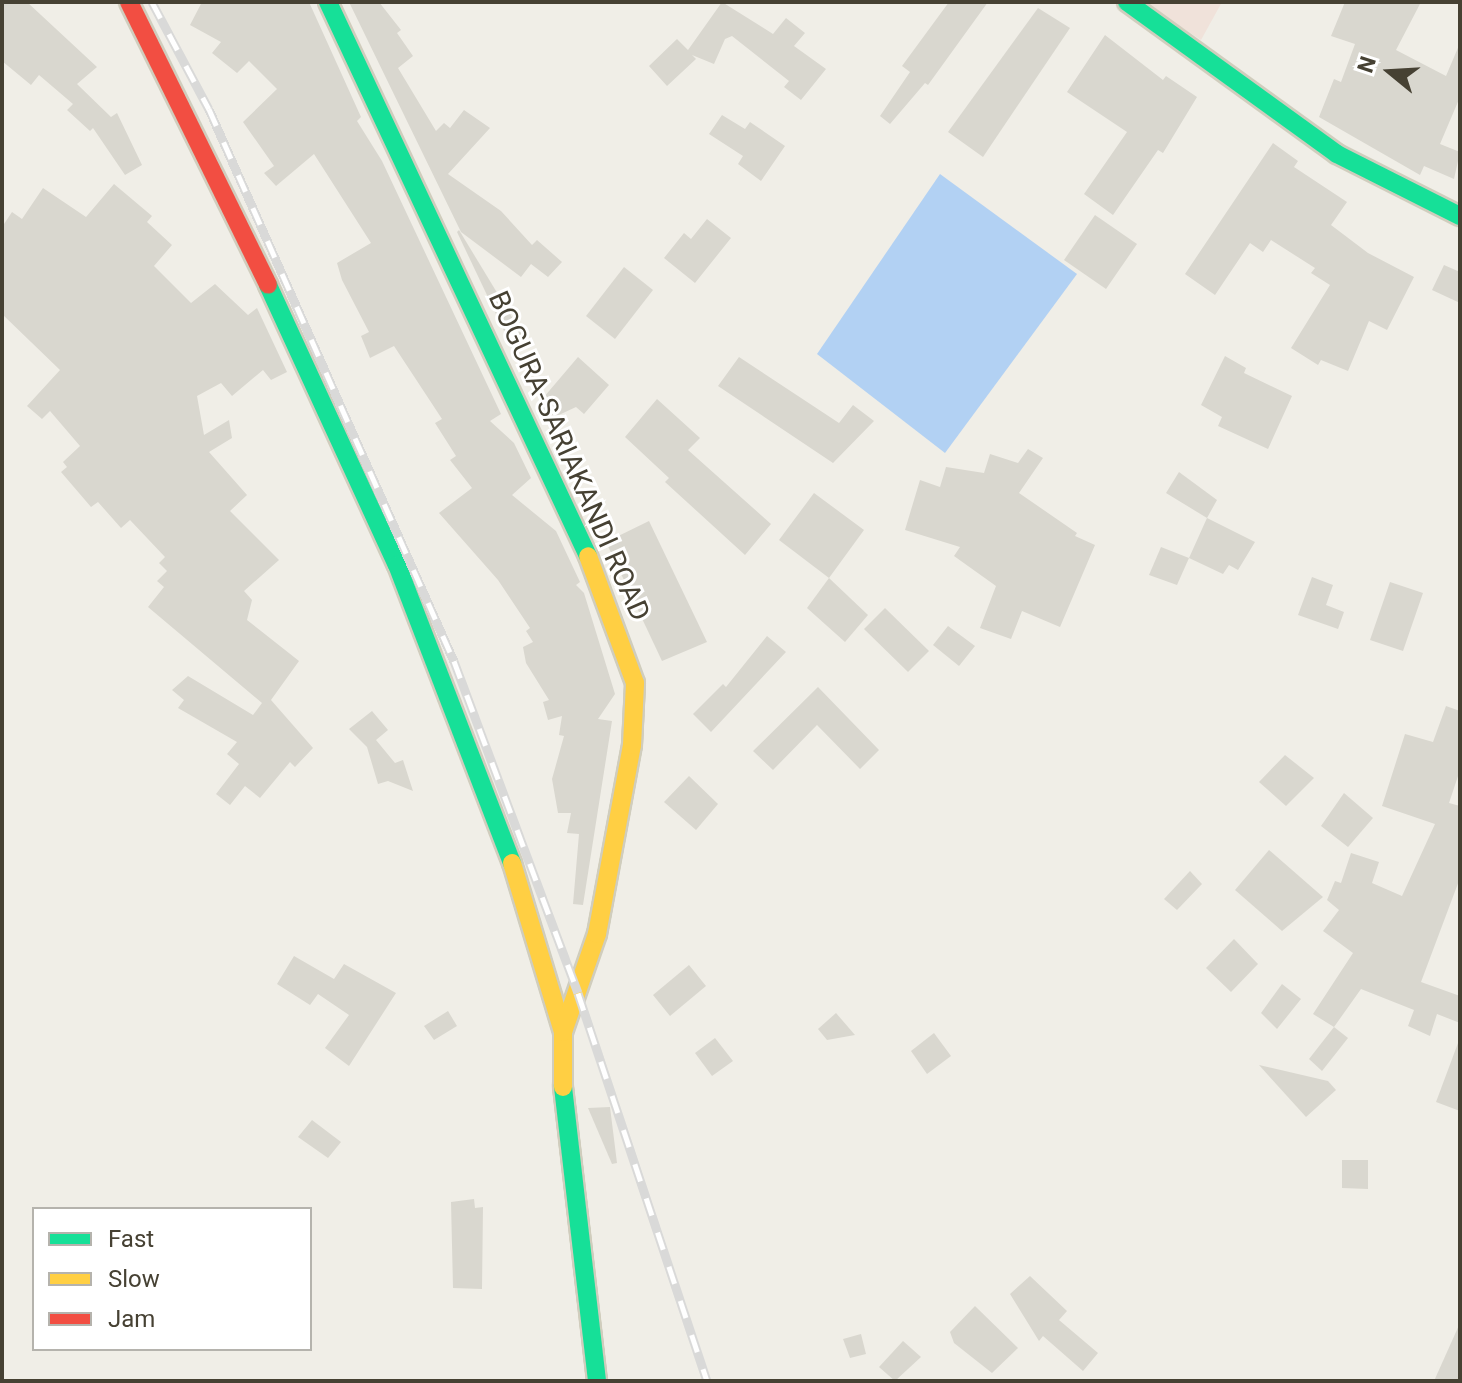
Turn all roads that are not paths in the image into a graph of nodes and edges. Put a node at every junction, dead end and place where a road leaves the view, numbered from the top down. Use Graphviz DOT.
graph roads {
  1 [pos="129,2"];
  2 [pos="328,2"];
  3 [pos="1127,2"];
  4 [pos="1460,216"];
  5 [pos="563,1032"];
  6 [pos="597,1381"];
  1 -- 5 [label="main road"];
  2 -- 5 [label="main road, BOGURA-SARIAKANDI ROAD"];
  3 -- 4 [label="main road"];
  5 -- 6 [label="main road, BOGURA-SARIAKANDI ROAD"];
}
